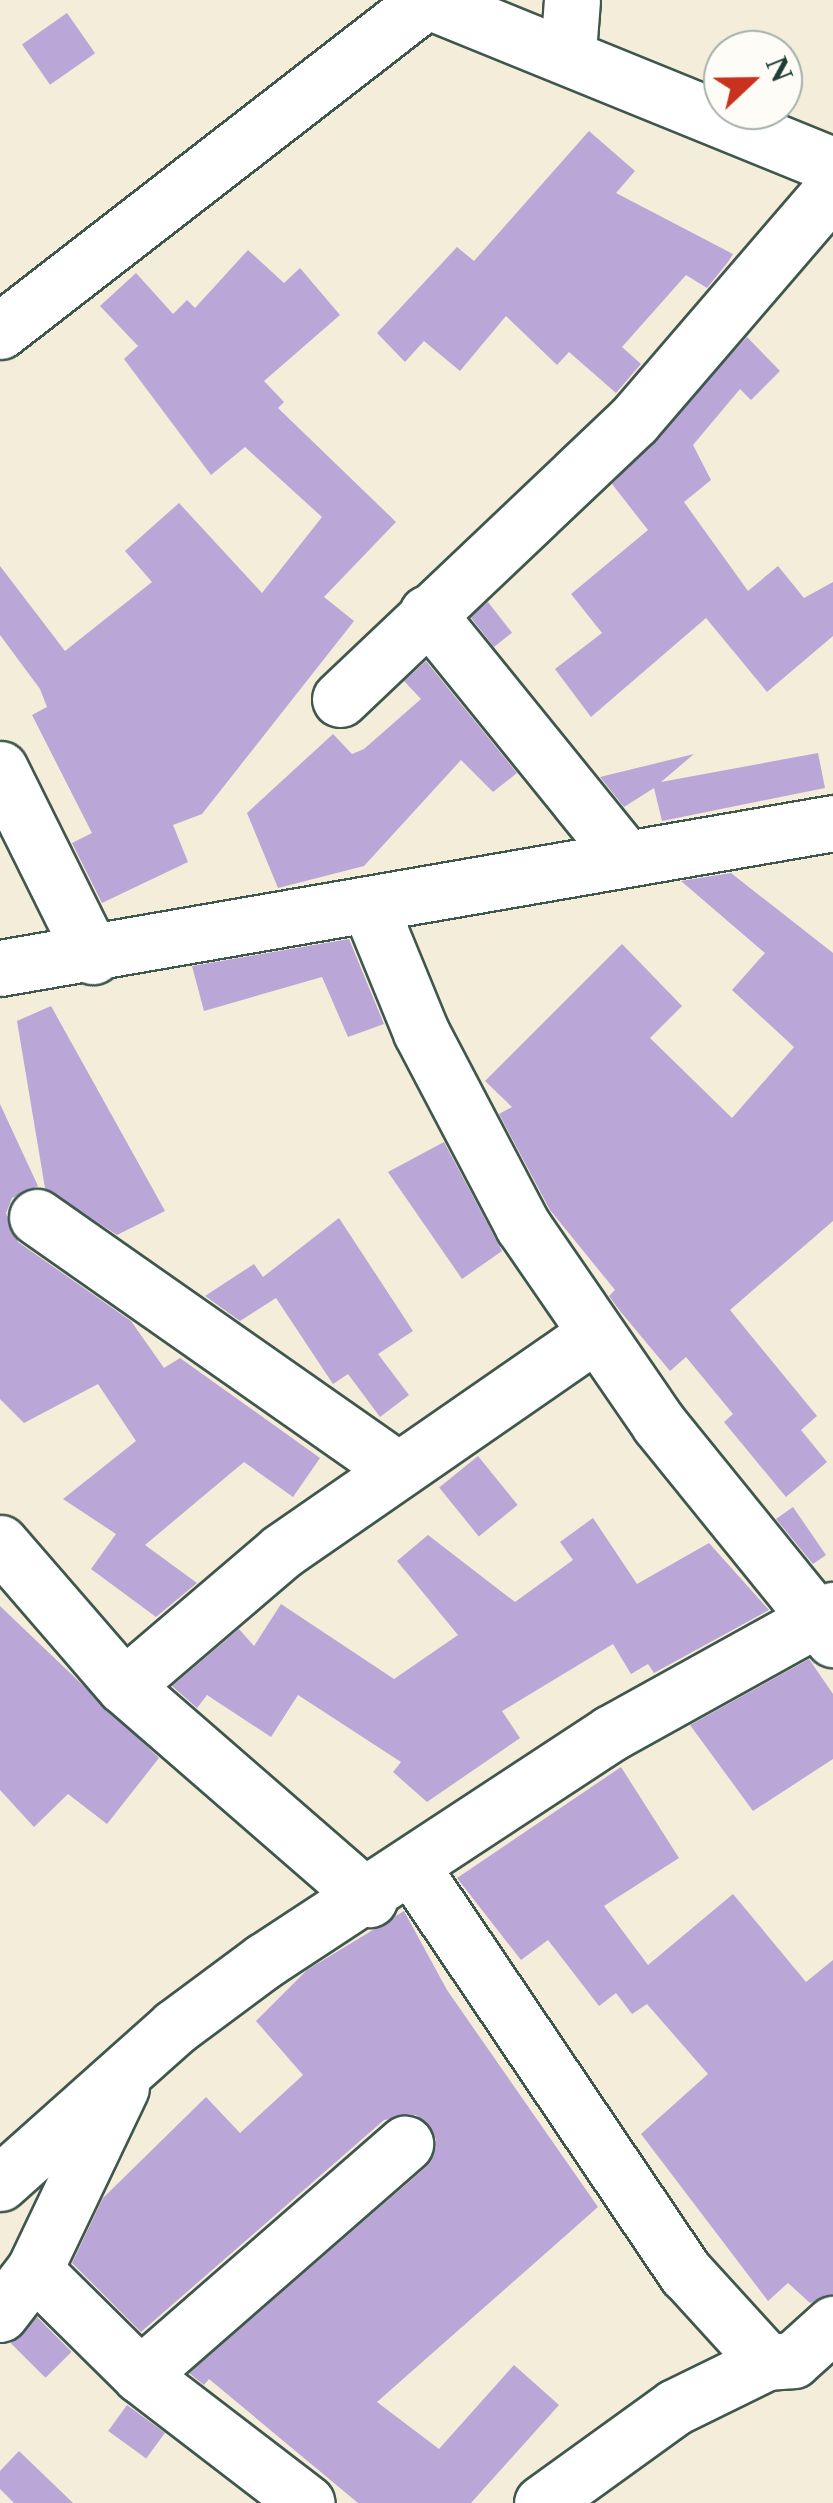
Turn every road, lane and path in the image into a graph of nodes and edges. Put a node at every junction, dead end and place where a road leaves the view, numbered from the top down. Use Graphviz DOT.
graph roads {
  1 [pos="426,0"];
  2 [pos="570,26"];
  3 [pos="833,166"];
  4 [pos="833,189"];
  5 [pos="0,331"];
  6 [pos="427,613"];
  7 [pos="340,699"];
  8 [pos="0,769"];
  9 [pos="833,823"];
  10 [pos="623,855"];
  11 [pos="369,905"];
  12 [pos="92,956"];
  13 [pos="0,968"];
  14 [pos="37,1218"];
  15 [pos="595,1334"];
  16 [pos="394,1468"];
  17 [pos="0,1543"];
  18 [pos="828,1623"];
  19 [pos="124,1686"];
  20 [pos="391,1884"];
  21 [pos="133,2064"];
  22 [pos="405,2144"];
  23 [pos="0,2183"];
  24 [pos="34,2270"];
  25 [pos="0,2314"];
  26 [pos="833,2324"];
  27 [pos="766,2362"];
  28 [pos="140,2374"];
  29 [pos="306,2503"];
  30 [pos="542,2503"];
  1 -- 2 [label="street"];
  1 -- 5 [label="street"];
  2 -- 3 [label="street"];
  4 -- 6 [label="street"];
  6 -- 7 [label="street"];
  6 -- 10 [label="street"];
  8 -- 12 [label="street"];
  9 -- 10 [label="street"];
  10 -- 11 [label="street"];
  11 -- 12 [label="street"];
  11 -- 15 [label="street"];
  12 -- 13 [label="street"];
  14 -- 16 [label="street"];
  15 -- 16 [label="street"];
  15 -- 18 [label="street"];
  16 -- 19 [label="street"];
  17 -- 19 [label="street"];
  18 -- 20 [label="street"];
  19 -- 20 [label="street"];
  20 -- 21 [label="street"];
  20 -- 27 [label="street"];
  21 -- 23 [label="street"];
  21 -- 24 [label="street"];
  22 -- 28 [label="street"];
  24 -- 25 [label="street"];
  24 -- 28 [label="street"];
  26 -- 27 [label="street"];
  27 -- 30 [label="street"];
  28 -- 29 [label="street"];
}
